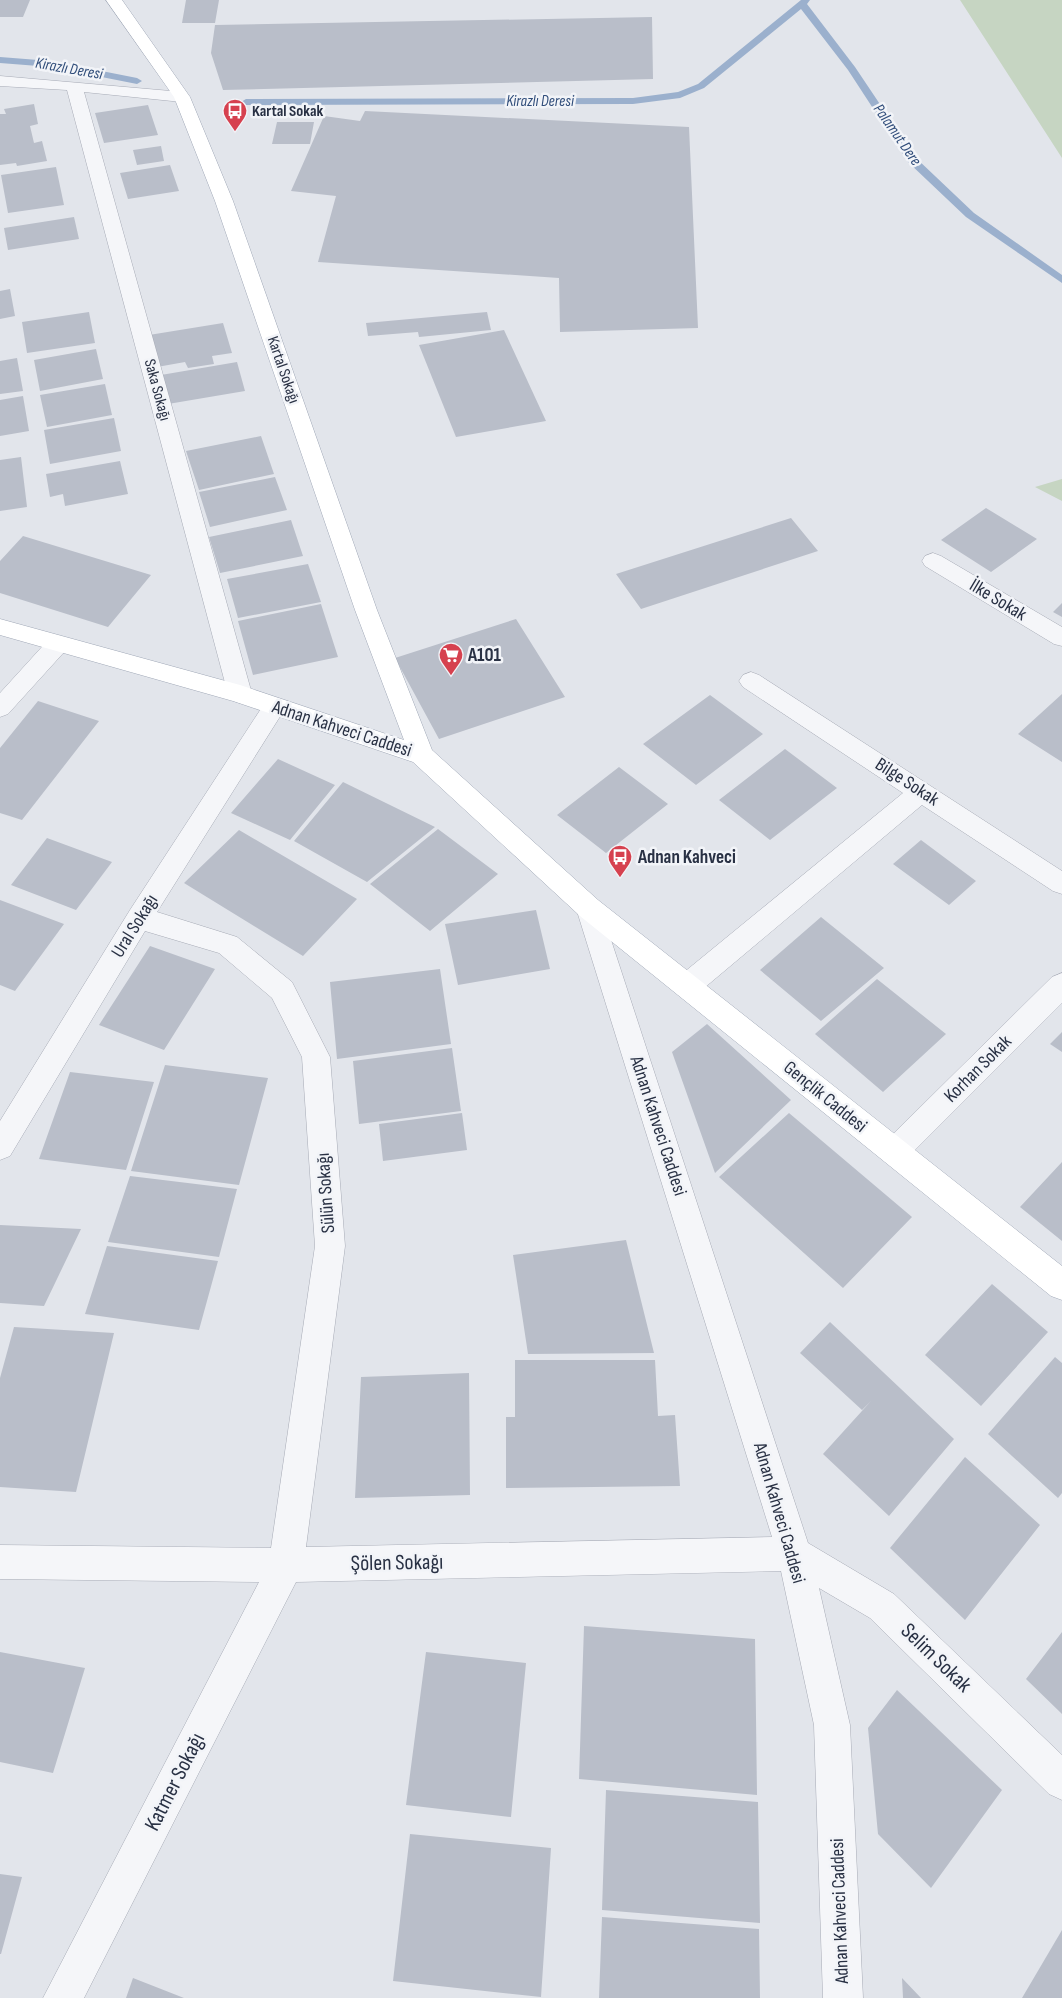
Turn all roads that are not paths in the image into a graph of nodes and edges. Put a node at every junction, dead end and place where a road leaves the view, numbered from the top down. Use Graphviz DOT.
graph roads {
  1 [pos="114,0"];
  2 [pos="0,82"];
  3 [pos="74,86"];
  4 [pos="182,97"];
  5 [pos="933,561"];
  6 [pos="0,626"];
  7 [pos="1062,638"];
  8 [pos="58,644"];
  9 [pos="751,681"];
  10 [pos="240,694"];
  11 [pos="274,707"];
  12 [pos="0,708"];
  13 [pos="422,755"];
  14 [pos="921,792"];
  15 [pos="1062,884"];
  16 [pos="589,908"];
  17 [pos="139,918"];
  18 [pos="1062,985"];
  19 [pos="687,986"];
  20 [pos="0,1147"];
  21 [pos="894,1152"];
  22 [pos="1062,1285"];
  23 [pos="794,1554"];
  24 [pos="0,1562"];
  25 [pos="286,1565"];
  26 [pos="1062,1781"];
  27 [pos="63,1998"];
  28 [pos="843,1998"];
  1 -- 4 [label="main road, Kartal Sokağı"];
  2 -- 3 [label="street"];
  3 -- 4 [label="street"];
  3 -- 10 [label="street, Saka Sokağı"];
  4 -- 13 [label="main road, Kartal Sokağı"];
  5 -- 7 [label="street, İlke Sokak"];
  6 -- 8 [label="main road, Adnan Kahveci Caddesi"];
  8 -- 10 [label="main road, Adnan Kahveci Caddesi"];
  8 -- 12 [label="street"];
  9 -- 14 [label="street, Bilge Sokak"];
  10 -- 11 [label="main road, Adnan Kahveci Caddesi"];
  11 -- 13 [label="main road, Adnan Kahveci Caddesi"];
  11 -- 17 [label="street, Ural Sokağı"];
  13 -- 16 [label="main road, Adnan Kahveci Caddesi"];
  14 -- 15 [label="street, Bilge Sokak"];
  14 -- 19 [label="street"];
  16 -- 19 [label="main road, Gençlik Caddesi"];
  16 -- 23 [label="street, Adnan Kahveci Caddesi"];
  17 -- 20 [label="street, Ural Sokağı"];
  17 -- 25 [label="street, Sülün Sokağı"];
  18 -- 21 [label="street, Korhan Sokak"];
  19 -- 21 [label="main road, Gençlik Caddesi"];
  21 -- 22 [label="main road, Gençlik Caddesi"];
  23 -- 25 [label="street, Şölen Sokağı"];
  23 -- 26 [label="street, Selim Sokak"];
  23 -- 28 [label="street, Adnan Kahveci Caddesi"];
  24 -- 25 [label="street, Şölen Sokağı"];
  25 -- 27 [label="street, Katmer Sokağı"];
}
